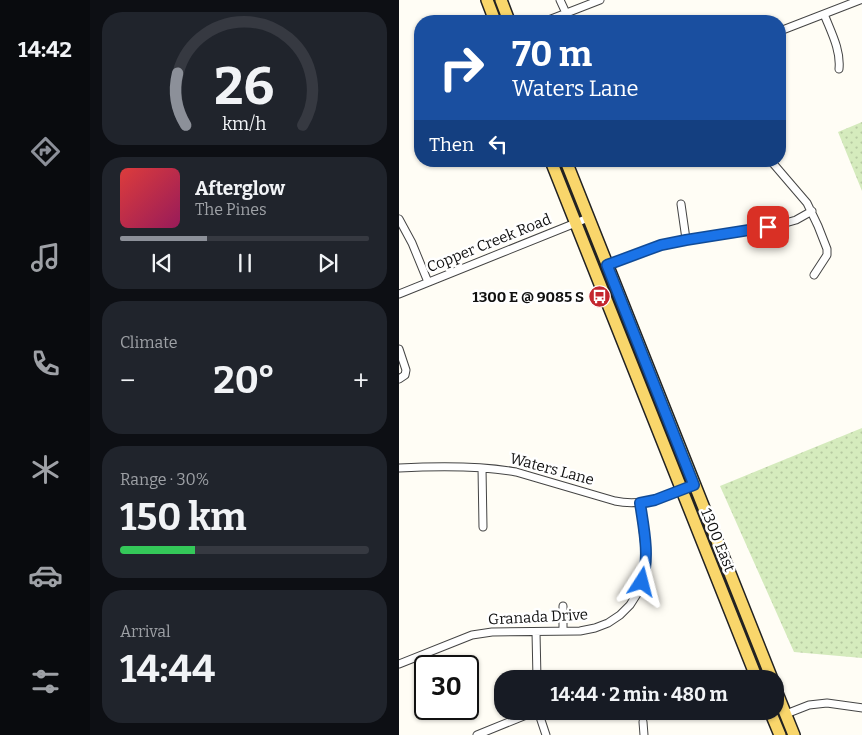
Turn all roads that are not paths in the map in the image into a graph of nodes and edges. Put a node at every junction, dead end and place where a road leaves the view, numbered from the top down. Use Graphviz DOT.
graph roads {
  1 [pos="487,0"];
  2 [pos="501,0"];
  3 [pos="560,0"];
  4 [pos="600,0"];
  5 [pos="860,0"];
  6 [pos="566,14"];
  7 [pos="824,14"];
  8 [pos="493,15"];
  9 [pos="507,15"];
  10 [pos="563,15"];
  11 [pos="786,29"];
  12 [pos="839,69"];
  13 [pos="553,167"];
  14 [pos="567,167"];
  15 [pos="776,167"];
  16 [pos="681,204"];
  17 [pos="811,211"];
  18 [pos="588,218"];
  19 [pos="399,219"];
  20 [pos="575,224"];
  21 [pos="686,240"];
  22 [pos="607,265"];
  23 [pos="814,275"];
  24 [pos="428,282"];
  25 [pos="399,294"];
  26 [pos="399,349"];
  27 [pos="402,377"];
  28 [pos="399,468"];
  29 [pos="483,468"];
  30 [pos="694,485"];
  31 [pos="682,490"];
  32 [pos="640,503"];
  33 [pos="483,527"];
  34 [pos="563,606"];
  35 [pos="563,631"];
  36 [pos="536,632"];
  37 [pos="399,664"];
  38 [pos="537,670"];
  39 [pos="753,670"];
  40 [pos="768,670"];
  41 [pos="862,708"];
  42 [pos="784,709"];
  43 [pos="786,714"];
  44 [pos="514,720"];
  45 [pos="540,720"];
  46 [pos="774,720"];
  47 [pos="643,722"];
  48 [pos="477,735"];
  49 [pos="546,735"];
  50 [pos="645,735"];
  51 [pos="780,735"];
  52 [pos="794,735"];
  1 -- 8 [label="main road"];
  2 -- 9 [label="main road"];
  3 -- 6 [label="street"];
  4 -- 6 [label="street"];
  5 -- 7 [label="street"];
  6 -- 10 [label="street"];
  7 -- 11 [label="street"];
  7 -- 12 [label="street"];
  13 -- 20 [label="main road, 1300 East"];
  14 -- 18 [label="main road, 1300 East"];
  15 -- 17 [label="street"];
  16 -- 21 [label="street"];
  17 -- 21 [label="street"];
  17 -- 23 [label="street"];
  18 -- 20 [label="street, Copper Creek Road"];
  18 -- 22 [label="main road, 1300 East"];
  19 -- 24 [label="street"];
  20 -- 24 [label="street, Copper Creek Road"];
  20 -- 31 [label="main road, 1300 East"];
  21 -- 22 [label="street"];
  22 -- 30 [label="main road, 1300 East"];
  24 -- 25 [label="street, Copper Creek Road"];
  26 -- 27 [label="street"];
  28 -- 29 [label="street, Waters Lane"];
  29 -- 32 [label="street, Waters Lane"];
  29 -- 33 [label="street"];
  30 -- 31 [label="street, Waters Lane"];
  30 -- 40 [label="main road, 1300 East"];
  31 -- 32 [label="street, Waters Lane"];
  31 -- 39 [label="main road, 1300 East"];
  32 -- 35 [label="street, Granada Drive"];
  34 -- 35 [label="street"];
  35 -- 36 [label="street, Granada Drive"];
  36 -- 37 [label="street, Granada Drive"];
  36 -- 38 [label="street"];
  41 -- 43 [label="street"];
  42 -- 43 [label="main road"];
  43 -- 52 [label="main road"];
  44 -- 48 [label="street"];
  45 -- 49 [label="street"];
  46 -- 51 [label="main road"];
  47 -- 50 [label="street"];
}
